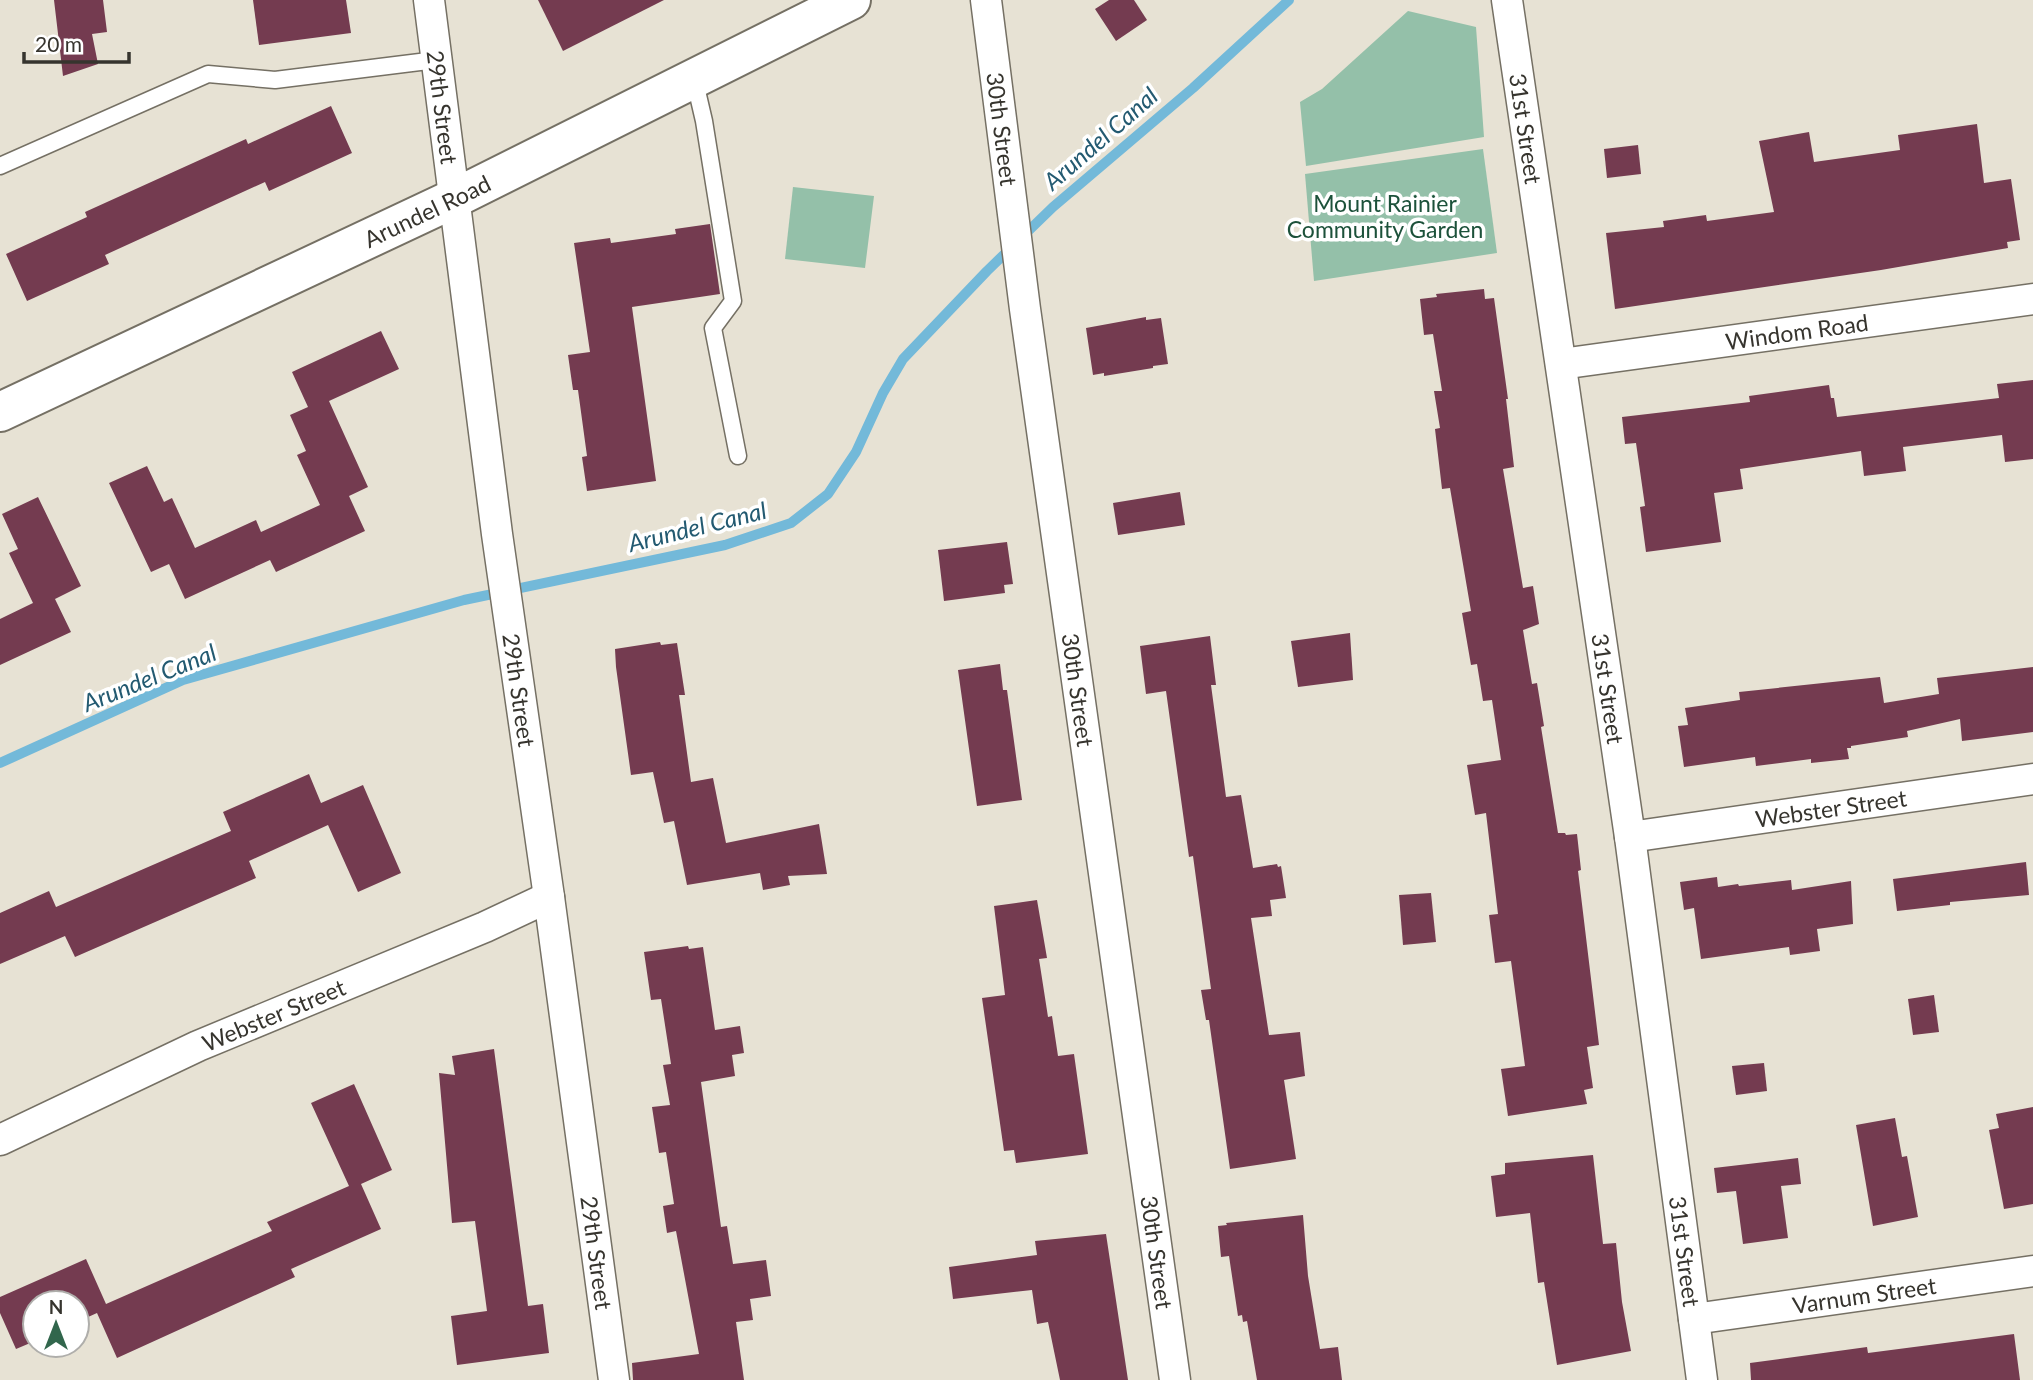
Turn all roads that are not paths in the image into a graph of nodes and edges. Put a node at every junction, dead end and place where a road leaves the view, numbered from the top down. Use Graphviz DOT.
graph roads {
  1 [pos="429,0"];
  2 [pos="850,0"];
  3 [pos="986,0"];
  4 [pos="1507,0"];
  5 [pos="436,61"];
  6 [pos="694,78"];
  7 [pos="0,166"];
  8 [pos="453,199"];
  9 [pos="2033,299"];
  10 [pos="1561,364"];
  11 [pos="0,412"];
  12 [pos="737,456"];
  13 [pos="2033,779"];
  14 [pos="1630,837"];
  15 [pos="549,897"];
  16 [pos="0,1140"];
  17 [pos="2033,1271"];
  18 [pos="1694,1319"];
  19 [pos="614,1380"];
  20 [pos="1175,1380"];
  21 [pos="1702,1380"];
  1 -- 5 [label="street, 29th Street"];
  2 -- 6 [label="street, Arundel Road"];
  3 -- 20 [label="street, 30th Street"];
  4 -- 10 [label="street, 31st Street"];
  5 -- 7 [label="lane"];
  5 -- 8 [label="street, 29th Street"];
  6 -- 8 [label="street, Arundel Road"];
  6 -- 12 [label="lane"];
  8 -- 11 [label="street, Arundel Road"];
  8 -- 15 [label="street, 29th Street"];
  9 -- 10 [label="street, Windom Road"];
  10 -- 14 [label="street, 31st Street"];
  13 -- 14 [label="street, Webster Street"];
  14 -- 18 [label="street, 31st Street"];
  15 -- 16 [label="street, Webster Street"];
  15 -- 19 [label="street, 29th Street"];
  17 -- 18 [label="street, Varnum Street"];
  18 -- 21 [label="street, 31st Street"];
}
